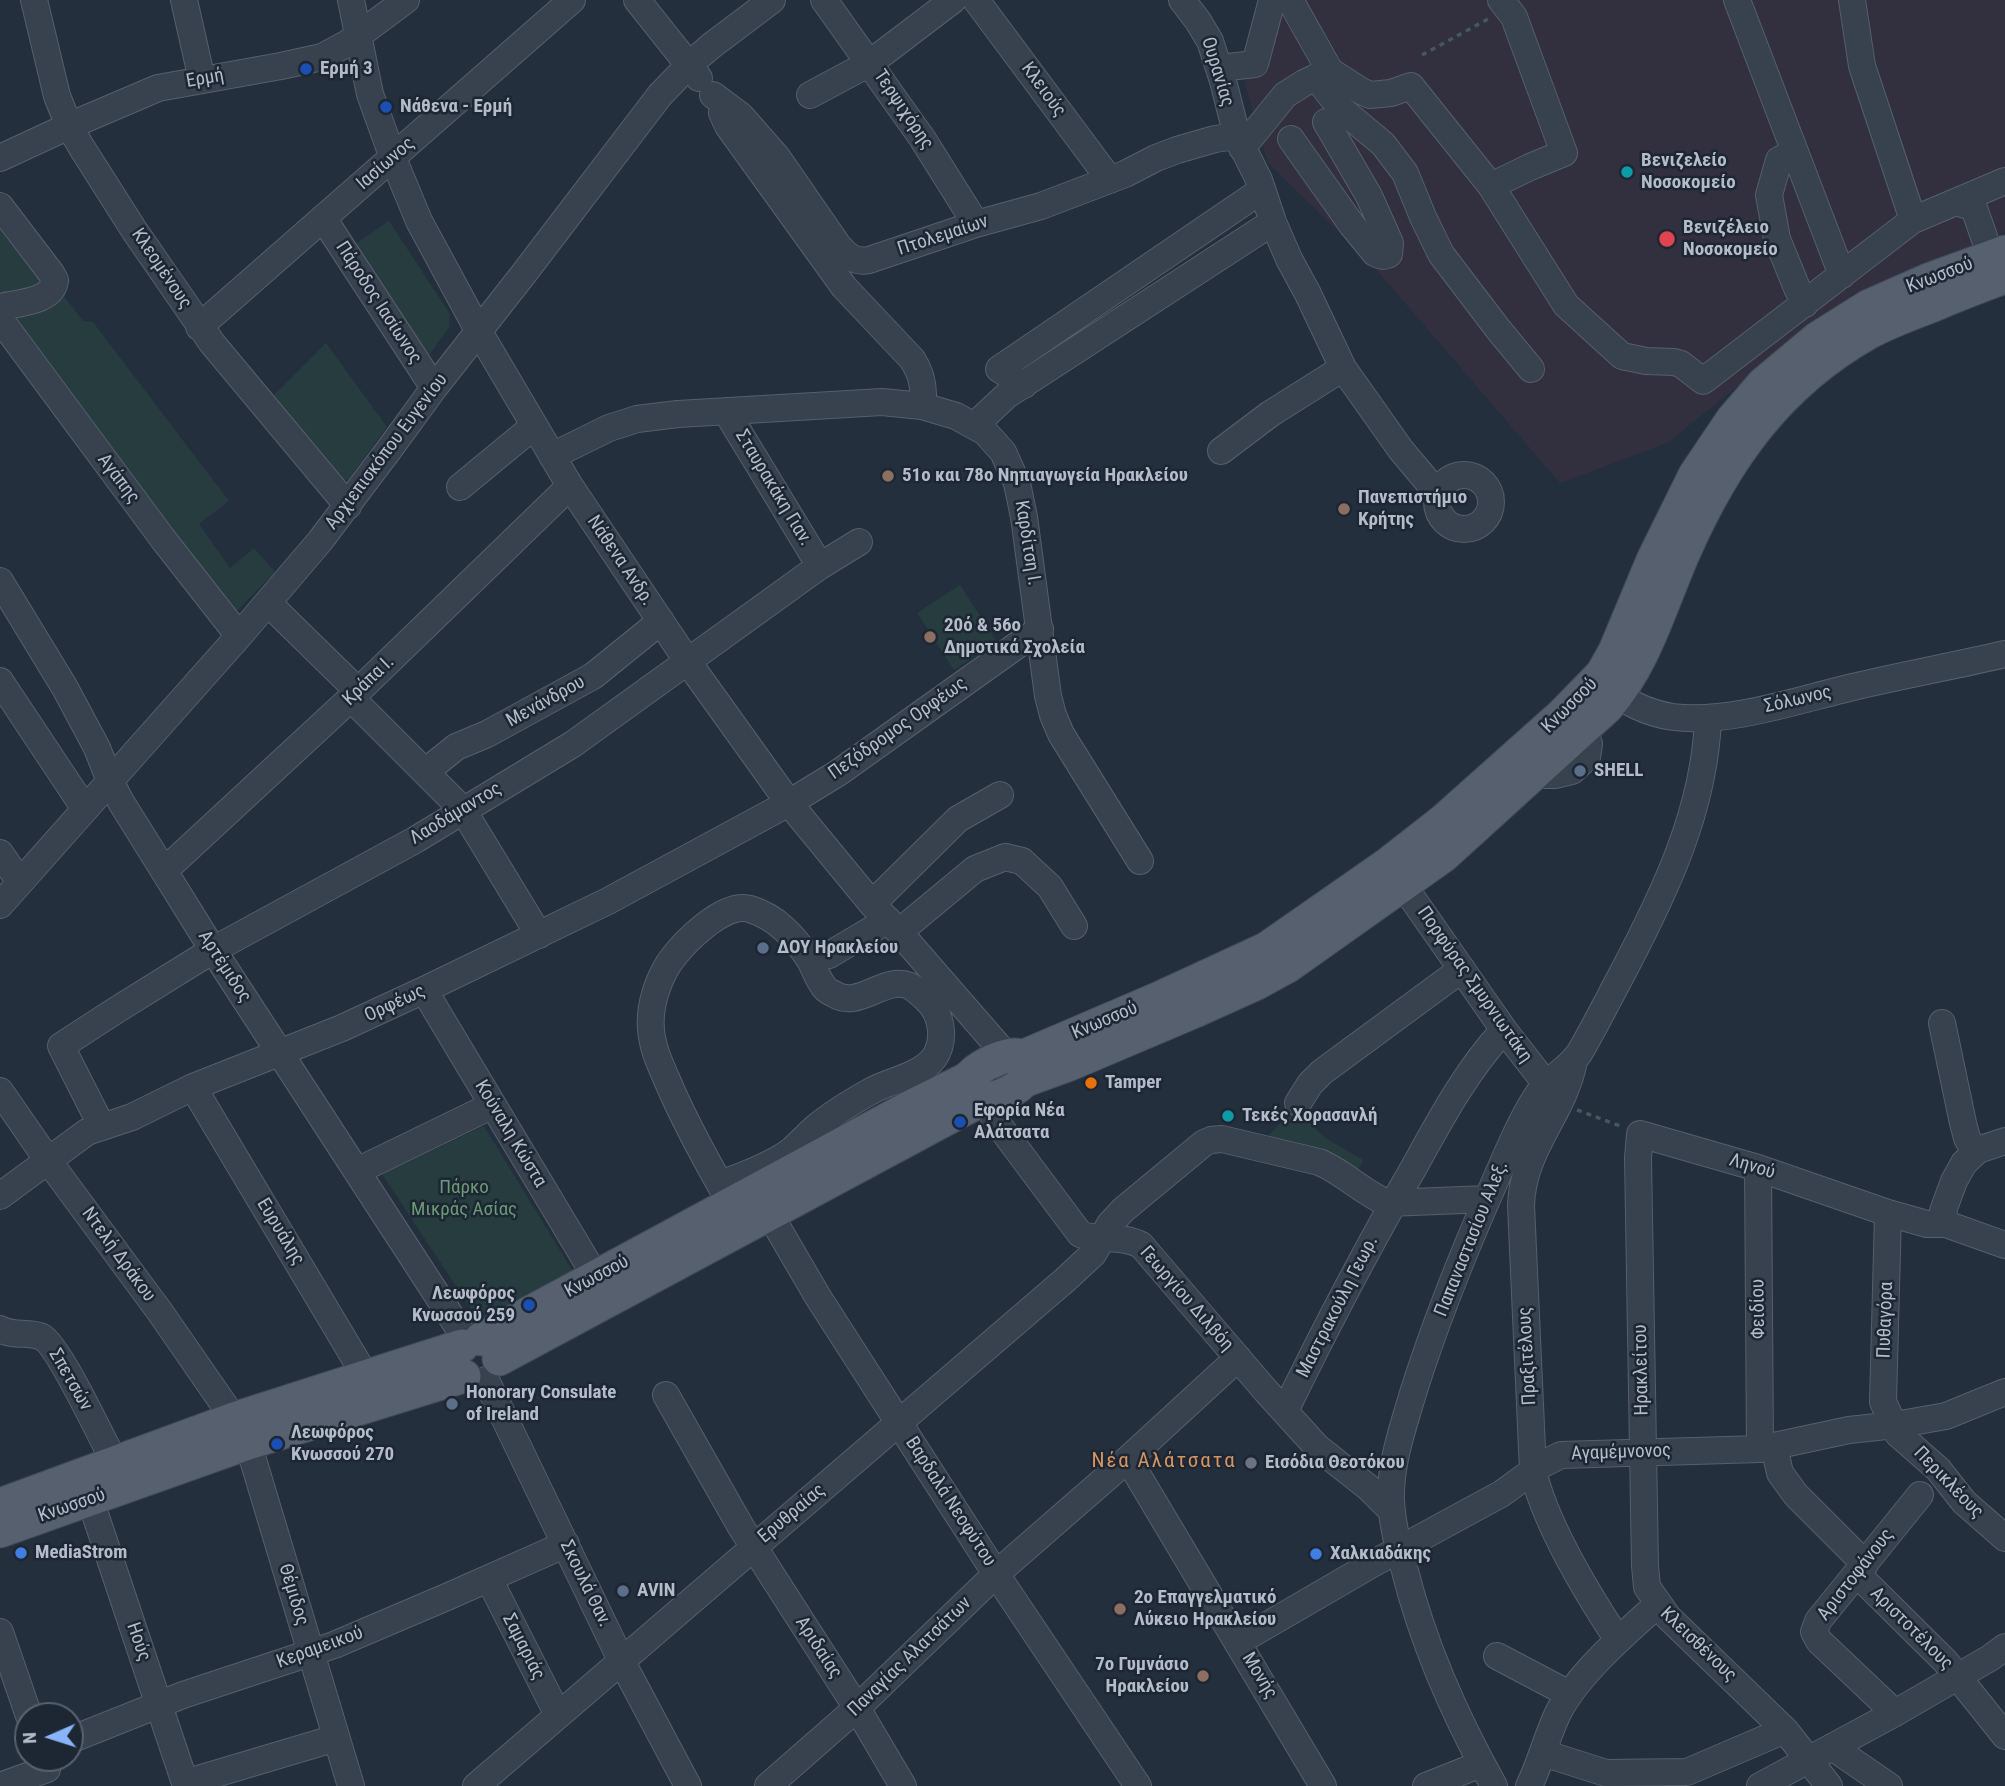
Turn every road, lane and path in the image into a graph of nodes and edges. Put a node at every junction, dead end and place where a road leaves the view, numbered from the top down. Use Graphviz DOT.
graph roads {
  1 [pos="34,0"];
  2 [pos="184,0"];
  3 [pos="351,0"];
  4 [pos="406,0"];
  5 [pos="572,0"];
  6 [pos="637,0"];
  7 [pos="772,0"];
  8 [pos="824,0"];
  9 [pos="976,0"];
  10 [pos="1182,0"];
  11 [pos="1272,0"];
  12 [pos="1290,0"];
  13 [pos="1737,0"];
  14 [pos="1852,0"];
  15 [pos="943,3"];
  16 [pos="1505,4"];
  17 [pos="359,36"];
  18 [pos="1422,55"];
  19 [pos="870,63"];
  20 [pos="688,66"];
  21 [pos="1219,68"];
  22 [pos="1323,74"];
  23 [pos="202,80"];
  24 [pos="810,95"];
  25 [pos="1333,116"];
  26 [pos="69,126"];
  27 [pos="1246,137"];
  28 [pos="1291,139"];
  29 [pos="1794,152"];
  30 [pos="393,158"];
  31 [pos="0,159"];
  32 [pos="1110,180"];
  33 [pos="2005,181"];
  34 [pos="1491,186"];
  35 [pos="1262,190"];
  36 [pos="1956,202"];
  37 [pos="0,206"];
  38 [pos="323,218"];
  39 [pos="1913,220"];
  40 [pos="1273,222"];
  41 [pos="976,224"];
  42 [pos="2000,262"];
  43 [pos="842,265"];
  44 [pos="1836,279"];
  45 [pos="1805,304"];
  46 [pos="0,307"];
  47 [pos="0,319"];
  48 [pos="1860,320"];
  49 [pos="200,327"];
  50 [pos="478,330"];
  51 [pos="1343,368"];
  52 [pos="1531,369"];
  53 [pos="1024,385"];
  54 [pos="433,387"];
  55 [pos="922,407"];
  56 [pos="726,411"];
  57 [pos="975,425"];
  58 [pos="534,426"];
  59 [pos="1221,451"];
  60 [pos="552,456"];
  61 [pos="570,486"];
  62 [pos="460,487"];
  63 [pos="1438,494"];
  64 [pos="348,506"];
  65 [pos="859,542"];
  66 [pos="820,566"];
  67 [pos="0,581"];
  68 [pos="268,603"];
  69 [pos="661,621"];
  70 [pos="1040,629"];
  71 [pos="239,636"];
  72 [pos="2005,654"];
  73 [pos="688,662"];
  74 [pos="0,681"];
  75 [pos="1607,688"];
  76 [pos="354,695"];
  77 [pos="1708,718"];
  78 [pos="425,772"];
  79 [pos="110,780"];
  80 [pos="1000,794"];
  81 [pos="789,803"];
  82 [pos="85,809"];
  83 [pos="463,810"];
  84 [pos="0,853"];
  85 [pos="1140,861"];
  86 [pos="164,871"];
  87 [pos="20,882"];
  88 [pos="1403,885"];
  89 [pos="0,905"];
  90 [pos="886,919"];
  91 [pos="1074,926"];
  92 [pos="539,935"];
  93 [pos="213,950"];
  94 [pos="810,960"];
  95 [pos="1462,969"];
  96 [pos="424,990"];
  97 [pos="1942,1023"];
  98 [pos="1504,1030"];
  99 [pos="280,1054"];
  100 [pos="1018,1064"];
  101 [pos="193,1087"];
  102 [pos="0,1091"];
  103 [pos="982,1091"];
  104 [pos="1553,1093"];
  105 [pos="1298,1103"];
  106 [pos="494,1105"];
  107 [pos="102,1127"];
  108 [pos="1640,1134"];
  109 [pos="2005,1141"];
  110 [pos="1975,1152"];
  111 [pos="47,1160"];
  112 [pos="1758,1168"];
  113 [pos="357,1171"];
  114 [pos="725,1194"];
  115 [pos="0,1196"];
  116 [pos="1487,1199"];
  117 [pos="1393,1203"];
  118 [pos="769,1213"];
  119 [pos="1888,1213"];
  120 [pos="1946,1224"];
  121 [pos="1103,1237"];
  122 [pos="2005,1245"];
  123 [pos="596,1277"];
  124 [pos="0,1329"];
  125 [pos="476,1357"];
  126 [pos="1238,1359"];
  127 [pos="366,1377"];
  128 [pos="2005,1392"];
  129 [pos="666,1395"];
  130 [pos="1285,1411"];
  131 [pos="899,1423"];
  132 [pos="1895,1425"];
  133 [pos="241,1431"];
  134 [pos="1767,1447"];
  135 [pos="1644,1451"];
  136 [pos="1128,1459"];
  137 [pos="115,1463"];
  138 [pos="1533,1471"];
  139 [pos="1920,1495"];
  140 [pos="90,1499"];
  141 [pos="0,1505"];
  142 [pos="1392,1511"];
  143 [pos="0,1531"];
  144 [pos="2005,1538"];
  145 [pos="566,1545"];
  146 [pos="754,1547"];
  147 [pos="1399,1550"];
  148 [pos="1861,1569"];
  149 [pos="996,1574"];
  150 [pos="489,1579"];
  151 [pos="1658,1604"];
  152 [pos="0,1632"];
  153 [pos="1618,1640"];
  154 [pos="1238,1642"];
  155 [pos="2005,1647"];
  156 [pos="311,1653"];
  157 [pos="1497,1656"];
  158 [pos="621,1660"];
  159 [pos="1961,1680"];
  160 [pos="1569,1695"];
  161 [pos="24,1702"];
  162 [pos="159,1704"];
  163 [pos="857,1709"];
  164 [pos="1895,1713"];
  165 [pos="558,1715"];
  166 [pos="1785,1730"];
  167 [pos="84,1734"];
  168 [pos="2005,1736"];
  169 [pos="336,1738"];
  170 [pos="1543,1753"];
  171 [pos="1821,1753"];
  172 [pos="45,1772"];
  173 [pos="1488,1775"];
  174 [pos="186,1784"];
  175 [pos="1,1786"];
  176 [pos="351,1786"];
  177 [pos="475,1786"];
  178 [pos="688,1786"];
  179 [pos="768,1786"];
  180 [pos="903,1786"];
  181 [pos="1138,1786"];
  182 [pos="1324,1786"];
  183 [pos="1426,1786"];
  184 [pos="1528,1786"];
  185 [pos="1760,1786"];
  186 [pos="1829,1786"];
  187 [pos="1889,1786"];
  1 -- 26 [label="street, Κλεομένους"];
  2 -- 23 [label="street"];
  3 -- 17 [label="street, Νάθενα Ανδρ."];
  4 -- 17 [label="street, Ερμή"];
  5 -- 30 [label="street, Ιασίωνος"];
  6 -- 20 [label="street"];
  7 -- 20 [label="street, Αρχιεπισκόπου Ευγενίου"];
  8 -- 19 [label="street, Τερψιχόρης"];
  9 -- 32 [label="street, Κλειούς"];
  10 -- 21 [label="street, Ουρανίας"];
  11 -- 21 [label="street"];
  12 -- 22 [label="street"];
  13 -- 29 [label="street"];
  14 -- 39 [label="street"];
  15 -- 19 [label="street"];
  16 -- 18 [label="path"];
  16 -- 34 [label="street"];
  17 -- 23 [label="street, Ερμή"];
  17 -- 30 [label="street, Νάθενα Ανδρ."];
  19 -- 24 [label="street"];
  19 -- 41 [label="street, Τερψιχόρης"];
  20 -- 43 [label="street"];
  20 -- 50 [label="street, Αρχιεπισκόπου Ευγενίου"];
  21 -- 27 [label="street, Ουρανίας"];
  22 -- 25 [label="street"];
  22 -- 27 [label="street"];
  22 -- 34 [label="street"];
  23 -- 26 [label="street, Ερμή"];
  25 -- 28 [label="street"];
  25 -- 28 [label="street"];
  25 -- 52 [label="street"];
  26 -- 31 [label="street, Ερμή"];
  26 -- 49 [label="street, Κλεομένους"];
  27 -- 28 [label="street"];
  27 -- 32 [label="street, Πτολεμαίων"];
  27 -- 35 [label="street"];
  29 -- 44 [label="street"];
  29 -- 45 [label="street"];
  30 -- 38 [label="street, Ιασίωνος"];
  30 -- 50 [label="street, Νάθενα Ανδρ."];
  32 -- 41 [label="street, Πτολεμαίων"];
  33 -- 36 [label="street"];
  34 -- 45 [label="street"];
  35 -- 40 [label="street"];
  35 -- 53 [label="street"];
  36 -- 39 [label="street"];
  36 -- 42 [label="street"];
  37 -- 46 [label="street"];
  38 -- 49 [label="street, Ιασίωνος"];
  38 -- 54 [label="street, Πάροδος Ιασίωνος"];
  39 -- 44 [label="street"];
  40 -- 51 [label="street"];
  40 -- 53 [label="street"];
  41 -- 43 [label="street, Πτολεμαίων"];
  42 -- 48 [label="main road, Κνωσσού"];
  43 -- 55 [label="street"];
  44 -- 45 [label="street"];
  44 -- 48 [label="street"];
  47 -- 71 [label="street, Αγάπης"];
  48 -- 75 [label="main road, Κνωσσού"];
  49 -- 64 [label="street, Κλεομένους"];
  50 -- 54 [label="street, Αρχιεπισκόπου Ευγενίου"];
  50 -- 58 [label="street, Νάθενα Ανδρ."];
  51 -- 59 [label="street"];
  51 -- 63 [label="street"];
  53 -- 57 [label="street"];
  54 -- 64 [label="street, Αρχιεπισκόπου Ευγενίου"];
  55 -- 56 [label="street, Καρδίτση Ι."];
  55 -- 57 [label="street, Καρδίτση Ι."];
  56 -- 60 [label="street, Καρδίτση Ι."];
  56 -- 66 [label="street, Σταυρακάκη Γιαν."];
  57 -- 70 [label="street, Καρδίτση Ι."];
  58 -- 60 [label="street, Νάθενα Ανδρ."];
  58 -- 62 [label="street"];
  60 -- 61 [label="street, Νάθενα Ανδρ."];
  61 -- 69 [label="street, Νάθενα Ανδρ."];
  61 -- 76 [label="street, Κράπα Ι."];
  63 -- 63 [label="street"];
  64 -- 68 [label="street, Αρχιεπισκόπου Ευγενίου"];
  65 -- 66 [label="street, Σταυρακάκη Γιαν."];
  66 -- 73 [label="street, Σταυρακάκη Γιαν."];
  67 -- 79 [label="street, Αρτέμιδος"];
  68 -- 71 [label="street, Αρχιεπισκόπου Ευγενίου"];
  68 -- 76 [label="street"];
  69 -- 73 [label="street, Νάθενα Ανδρ."];
  69 -- 78 [label="street, Μενάνδρου"];
  70 -- 81 [label="street, Πεζόδρομος Ορφέως"];
  70 -- 85 [label="street, Καρδίτση Ι."];
  71 -- 79 [label="street, Αρχιεπισκόπου Ευγενίου"];
  72 -- 77 [label="street, Σόλωνος"];
  73 -- 81 [label="street, Νάθενα Ανδρ."];
  73 -- 83 [label="street, Λαοδάμαντος"];
  74 -- 82 [label="street"];
  75 -- 77 [label="street, Σόλωνος"];
  75 -- 88 [label="main road, Κνωσσού"];
  75 -- 100 [label="main road, Κνωσσού"];
  76 -- 78 [label="street"];
  76 -- 86 [label="street, Κράπα Ι."];
  77 -- 104 [label="street, Παπαναστασίου Αλεξ."];
  78 -- 83 [label="street"];
  79 -- 82 [label="street, Αρχιεπισκόπου Ευγενίου"];
  79 -- 86 [label="street, Αρτέμιδος"];
  80 -- 90 [label="street"];
  81 -- 90 [label="street, Νάθενα Ανδρ."];
  81 -- 92 [label="street, Ορφέως"];
  82 -- 87 [label="street, Αρχιεπισκόπου Ευγενίου"];
  83 -- 92 [label="street"];
  83 -- 93 [label="street, Λαοδάμαντος"];
  84 -- 87 [label="street"];
  86 -- 93 [label="street, Αρτέμιδος"];
  87 -- 89 [label="street, Αρχιεπισκόπου Ευγενίου"];
  88 -- 95 [label="street, Πορφύρας Σμυρνιωτάκη"];
  88 -- 100 [label="main road, Κνωσσού"];
  90 -- 91 [label="street"];
  90 -- 94 [label="street"];
  90 -- 100 [label="street, Νάθενα Ανδρ."];
  92 -- 96 [label="street, Ορφέως"];
  93 -- 99 [label="street, Αρτέμιδος"];
  93 -- 107 [label="street"];
  94 -- 114 [label="street"];
  94 -- 114 [label="street"];
  95 -- 98 [label="street, Πορφύρας Σμυρνιωτάκη"];
  95 -- 105 [label="street"];
  96 -- 99 [label="street, Ορφέως"];
  96 -- 106 [label="street, Κούναλη Κώστα"];
  97 -- 110 [label="street"];
  98 -- 104 [label="street, Πορφύρας Σμυρνιωτάκη"];
  98 -- 117 [label="street, Μαστρακούλη Γεωρ."];
  99 -- 101 [label="street, Ορφέως"];
  99 -- 113 [label="street, Αρτέμιδος"];
  100 -- 103 [label="main road"];
  101 -- 107 [label="street, Ορφέως"];
  101 -- 127 [label="street, Ευρυάλης"];
  102 -- 111 [label="street, Ντελή Δράκου"];
  103 -- 114 [label="main road, Κνωσσού"];
  103 -- 118 [label="main road, Κνωσσού"];
  103 -- 121 [label="street, Γεωργίου Διλβόη"];
  104 -- 108 [label="path"];
  104 -- 116 [label="street, Παπαναστασίου Αλεξ."];
  104 -- 138 [label="street, Πραξιτέλους"];
  106 -- 113 [label="street"];
  106 -- 123 [label="street, Κούναλη Κώστα"];
  107 -- 111 [label="street, Ορφέως"];
  108 -- 112 [label="street, Ληνού"];
  108 -- 135 [label="street, Ηρακλείτου"];
  109 -- 110 [label="street"];
  110 -- 120 [label="street"];
  111 -- 115 [label="street, Ορφέως"];
  111 -- 133 [label="street, Ντελή Δράκου"];
  112 -- 119 [label="street, Ληνού"];
  112 -- 134 [label="street, Φειδίου"];
  113 -- 125 [label="street, Αρτέμιδος"];
  114 -- 123 [label="main road, Κνωσσού"];
  116 -- 117 [label="street"];
  116 -- 142 [label="street, Παπαναστασίου Αλεξ."];
  117 -- 121 [label="street"];
  117 -- 130 [label="street, Μαστρακούλη Γεωρ."];
  118 -- 125 [label="main road, Κνωσσού"];
  118 -- 131 [label="street, Βαρδαλά Νεοφύτου"];
  119 -- 120 [label="street, Ληνού"];
  119 -- 132 [label="street, Πυθαγόρα"];
  120 -- 122 [label="street"];
  121 -- 126 [label="street, Γεωργίου Διλβόη"];
  121 -- 131 [label="street, Ερυθραίας"];
  123 -- 125 [label="main road, Κνωσσού"];
  124 -- 137 [label="street, Σπετσών"];
  125 -- 127 [label="main road, Κνωσσού"];
  125 -- 133 [label="main road, Κνωσσού"];
  125 -- 145 [label="street, Σκουλά Θαν."];
  126 -- 130 [label="street, Γεωργίου Διλβόη"];
  126 -- 136 [label="street, Παναγίας Αλατσάτων"];
  127 -- 133 [label="main road, Κνωσσού"];
  128 -- 132 [label="street, Αγαμέμνονος"];
  129 -- 146 [label="street, Αριδαίας"];
  130 -- 142 [label="street, Γεωργίου Διλβόη"];
  131 -- 146 [label="street, Ερυθραίας"];
  131 -- 149 [label="street, Βαρδαλά Νεοφύτου"];
  132 -- 134 [label="street, Αγαμέμνονος"];
  132 -- 144 [label="street, Περικλέους"];
  133 -- 137 [label="main road, Κνωσσού"];
  133 -- 140 [label="main road, Κνωσσού"];
  133 -- 156 [label="street, Θέμιδος"];
  134 -- 135 [label="street, Αγαμέμνονος"];
  134 -- 148 [label="street, Αριστοτέλους"];
  135 -- 138 [label="street, Αγαμέμνονος"];
  135 -- 151 [label="street, Ηρακλείτου"];
  136 -- 149 [label="street, Παναγίας Αλατσάτων"];
  136 -- 154 [label="street, Μονής"];
  137 -- 141 [label="main road, Κνωσσού"];
  138 -- 147 [label="street, Αγαμέμνονος"];
  138 -- 153 [label="street, Πραξιτέλους"];
  139 -- 148 [label="street, Αριστοφάνους"];
  140 -- 143 [label="main road, Κνωσσού"];
  140 -- 162 [label="street, Ηούς"];
  142 -- 147 [label="street, Παπαναστασίου Αλεξ."];
  145 -- 150 [label="street, Κεραμεικού"];
  145 -- 158 [label="street, Σκουλά Θαν."];
  146 -- 158 [label="street, Ερυθραίας"];
  146 -- 163 [label="street, Αριδαίας"];
  147 -- 154 [label="street, Αγαμέμνονος"];
  147 -- 173 [label="street, Παπαναστασίου Αλεξ."];
  148 -- 159 [label="street, Αριστοτέλους"];
  148 -- 164 [label="street, Αριστοφάνους"];
  149 -- 163 [label="street, Παναγίας Αλατσάτων"];
  149 -- 181 [label="street, Βαρδαλά Νεοφύτου"];
  150 -- 156 [label="street, Κεραμεικού"];
  150 -- 165 [label="street, Σαμαριάς"];
  151 -- 153 [label="street, Κλεισθένους"];
  151 -- 166 [label="street, Κλεισθένους"];
  152 -- 161 [label="street"];
  153 -- 160 [label="street, Κλεισθένους"];
  154 -- 182 [label="street, Μονής"];
  155 -- 159 [label="street"];
  156 -- 162 [label="street, Κεραμεικού"];
  156 -- 169 [label="street, Θέμιδος"];
  157 -- 160 [label="street"];
  158 -- 165 [label="street, Ερυθραίας"];
  158 -- 178 [label="street, Σκουλά Θαν."];
  159 -- 164 [label="street"];
  159 -- 168 [label="street"];
  160 -- 170 [label="street, Κλεισθένους"];
  162 -- 167 [label="street, Κεραμεικού"];
  162 -- 174 [label="street, Ηούς"];
  163 -- 179 [label="street, Παναγίας Αλατσάτων"];
  163 -- 180 [label="street, Αριδαίας"];
  164 -- 171 [label="street"];
  165 -- 177 [label="street, Ερυθραίας"];
  166 -- 170 [label="street"];
  166 -- 171 [label="street, Κλεισθένους"];
  169 -- 174 [label="street"];
  169 -- 176 [label="street, Θέμιδος"];
  170 -- 184 [label="street, Κλεισθένους"];
  171 -- 185 [label="street"];
  171 -- 186 [label="street"];
  171 -- 187 [label="street"];
  172 -- 175 [label="street"];
  173 -- 183 [label="street"];
}
